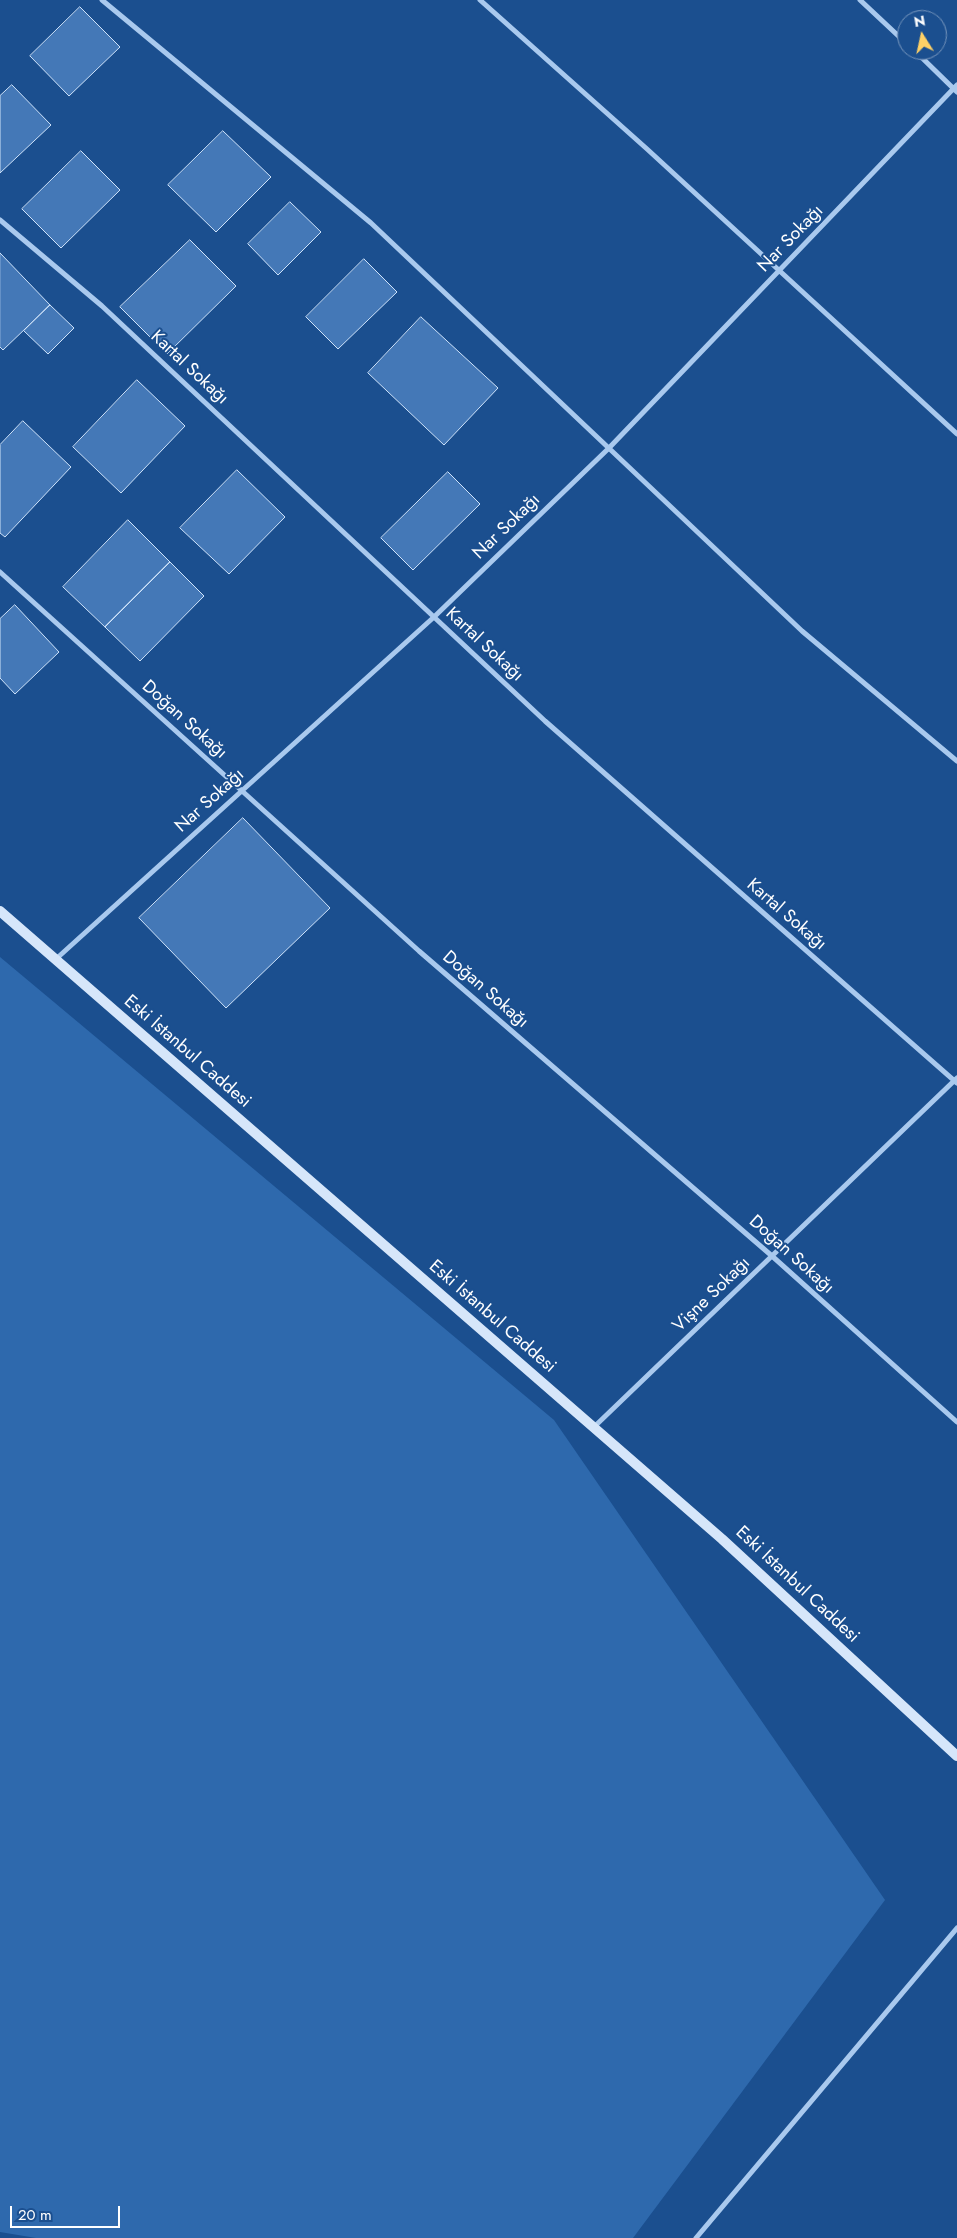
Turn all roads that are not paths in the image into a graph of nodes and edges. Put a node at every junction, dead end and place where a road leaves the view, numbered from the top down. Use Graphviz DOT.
graph roads {
  1 [pos="102,0"];
  2 [pos="480,0"];
  3 [pos="860,0"];
  4 [pos="897,35"];
  5 [pos="925,60"];
  6 [pos="956,88"];
  7 [pos="0,220"];
  8 [pos="780,272"];
  9 [pos="957,434"];
  10 [pos="609,448"];
  11 [pos="0,572"];
  12 [pos="434,617"];
  13 [pos="957,761"];
  14 [pos="241,790"];
  15 [pos="0,911"];
  16 [pos="55,959"];
  17 [pos="956,1081"];
  18 [pos="772,1256"];
  19 [pos="957,1422"];
  20 [pos="594,1427"];
  21 [pos="957,1756"];
  22 [pos="957,1928"];
  23 [pos="696,2238"];
  1 -- 10 [label="street"];
  2 -- 8 [label="street"];
  3 -- 4 [label="street"];
  5 -- 6 [label="street"];
  6 -- 8 [label="street, Nar Sokağı"];
  7 -- 12 [label="street, Kartal Sokağı"];
  8 -- 9 [label="street"];
  8 -- 10 [label="street, Nar Sokağı"];
  10 -- 12 [label="street, Nar Sokağı"];
  10 -- 13 [label="street"];
  11 -- 14 [label="street, Doğan Sokağı"];
  12 -- 14 [label="street, Nar Sokağı"];
  12 -- 17 [label="street, Kartal Sokağı"];
  14 -- 16 [label="street, Nar Sokağı"];
  14 -- 18 [label="street, Doğan Sokağı"];
  15 -- 16 [label="main road, Eski İstanbul Caddesi"];
  16 -- 20 [label="main road, Eski İstanbul Caddesi"];
  17 -- 18 [label="street, Vişne Sokağı"];
  18 -- 19 [label="street, Doğan Sokağı"];
  18 -- 20 [label="street, Vişne Sokağı"];
  20 -- 21 [label="main road, Eski İstanbul Caddesi"];
  22 -- 23 [label="street"];
}
